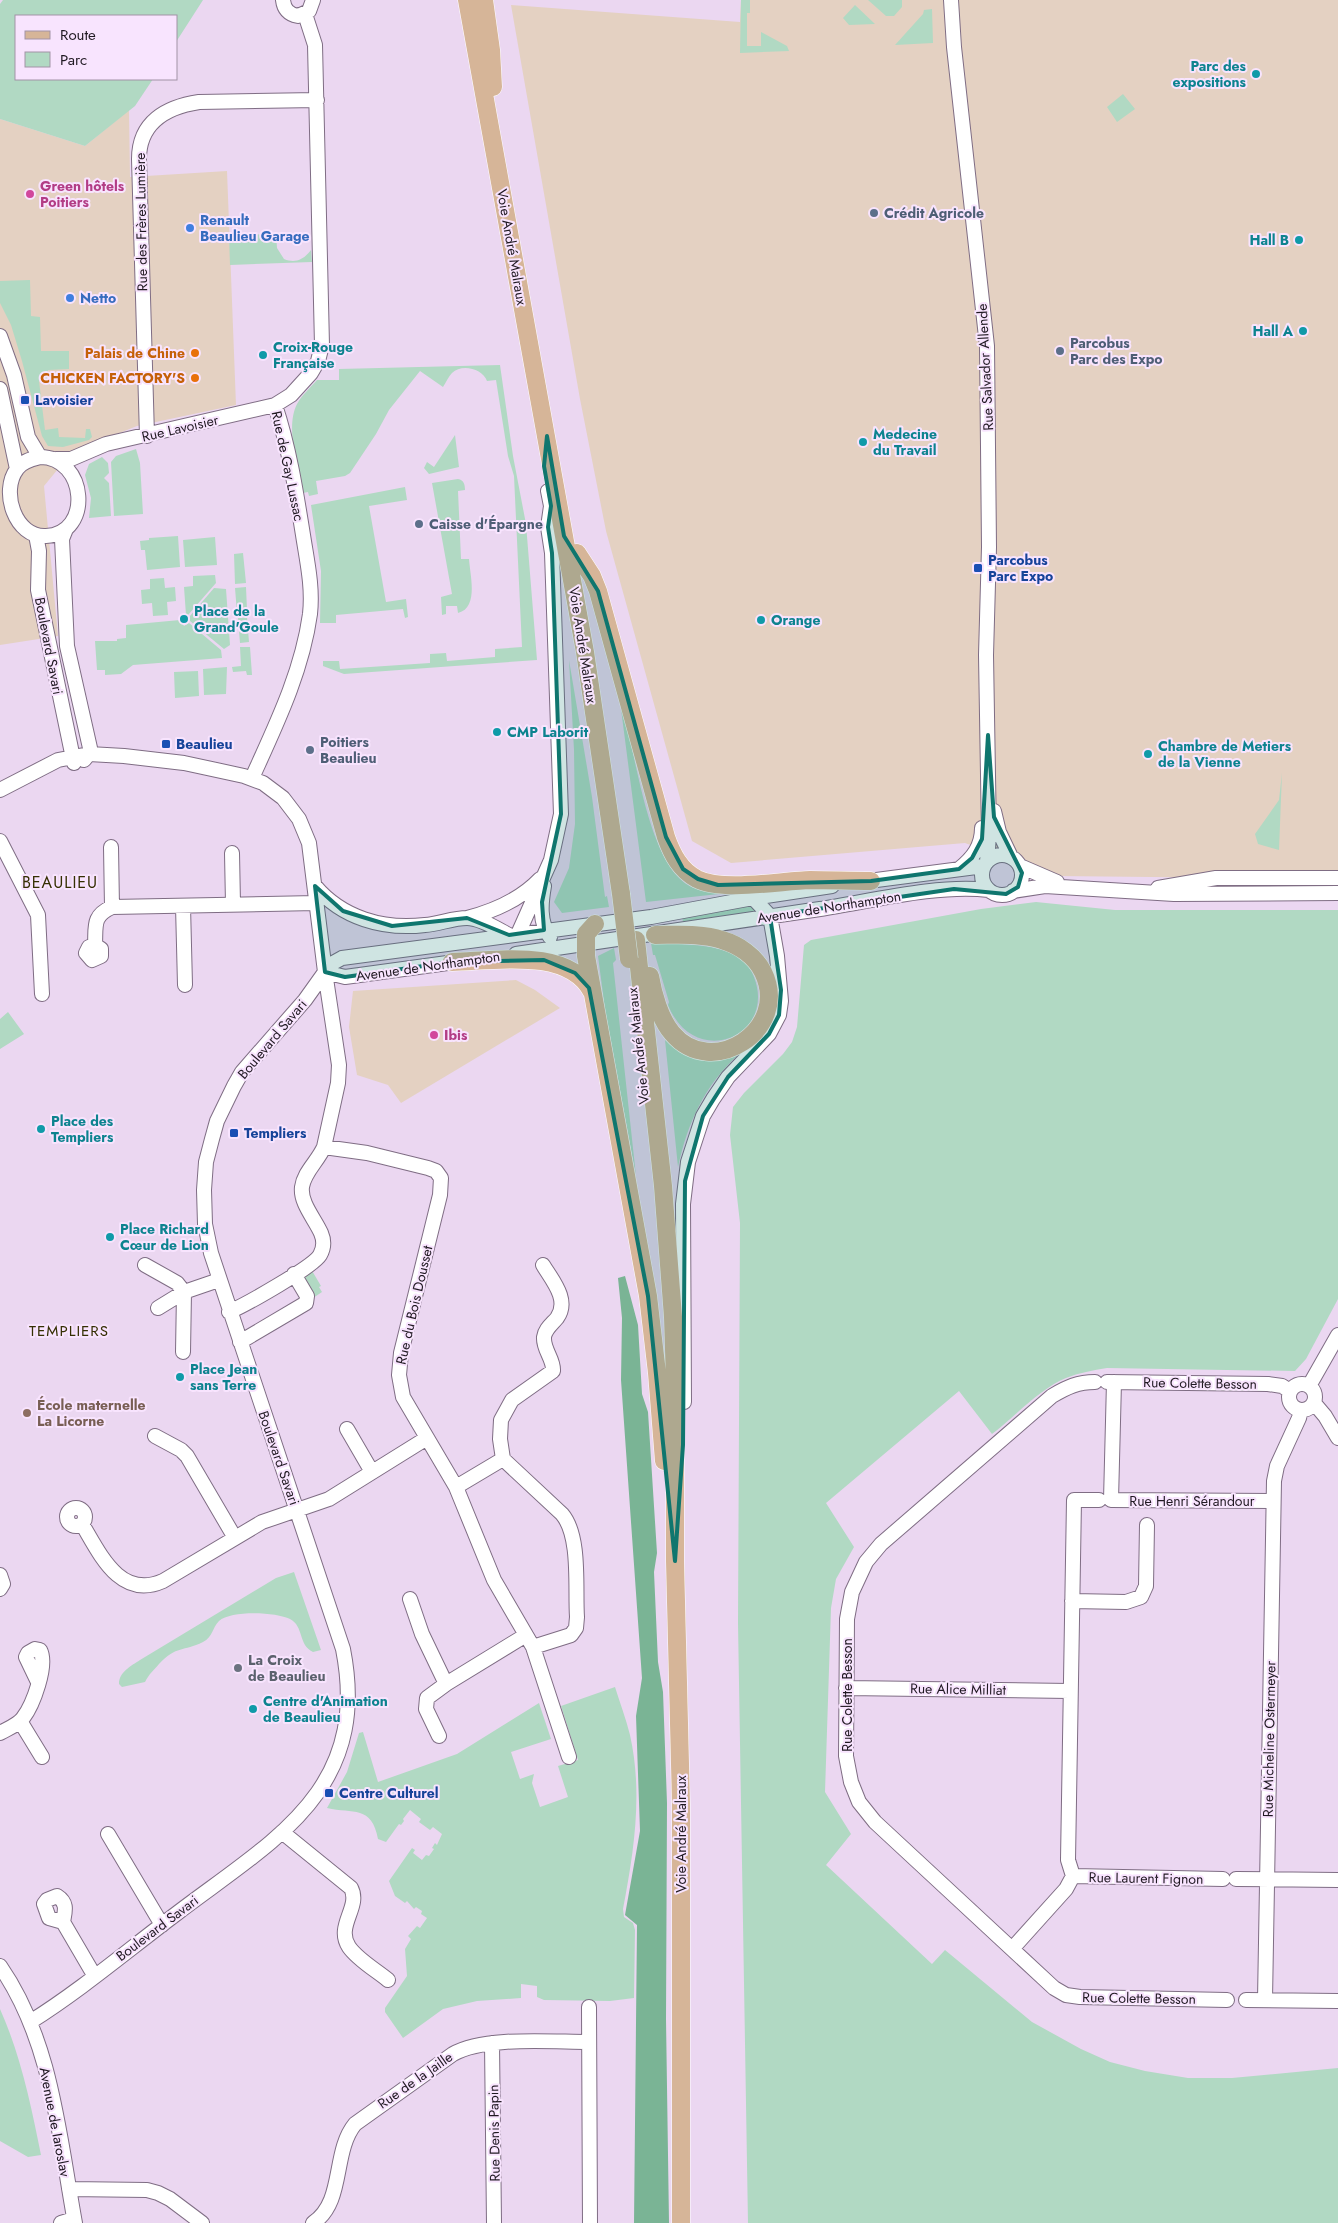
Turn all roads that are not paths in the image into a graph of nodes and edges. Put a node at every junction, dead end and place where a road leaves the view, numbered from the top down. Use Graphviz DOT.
graph roads {
  1 [pos="283,0"];
  2 [pos="313,0"];
  3 [pos="457,0"];
  4 [pos="467,0"];
  5 [pos="477,0"];
  6 [pos="484,0"];
  7 [pos="951,0"];
  8 [pos="305,14"];
  9 [pos="488,88"];
  10 [pos="316,100"];
  11 [pos="0,336"];
  12 [pos="0,389"];
  13 [pos="275,405"];
  14 [pos="147,436"];
  15 [pos="547,436"];
  16 [pos="86,454"];
  17 [pos="40,456"];
  18 [pos="56,459"];
  19 [pos="10,476"];
  20 [pos="75,484"];
  21 [pos="6,500"];
  22 [pos="66,530"];
  23 [pos="36,535"];
  24 [pos="577,554"];
  25 [pos="988,736"];
  26 [pos="81,757"];
  27 [pos="252,778"];
  28 [pos="0,790"];
  29 [pos="0,841"];
  30 [pos="112,847"];
  31 [pos="232,853"];
  32 [pos="1015,862"];
  33 [pos="986,864"];
  34 [pos="959,869"];
  35 [pos="546,873"];
  36 [pos="1338,878"];
  37 [pos="871,881"];
  38 [pos="1291,885"];
  39 [pos="314,886"];
  40 [pos="1072,887"];
  41 [pos="989,890"];
  42 [pos="1013,891"];
  43 [pos="1128,892"];
  44 [pos="1338,893"];
  45 [pos="626,894"];
  46 [pos="753,898"];
  47 [pos="316,903"];
  48 [pos="233,904"];
  49 [pos="184,906"];
  50 [pos="112,907"];
  51 [pos="770,916"];
  52 [pos="467,918"];
  53 [pos="595,924"];
  54 [pos="546,930"];
  55 [pos="514,935"];
  56 [pos="655,935"];
  57 [pos="95,945"];
  58 [pos="585,945"];
  59 [pos="560,948"];
  60 [pos="637,953"];
  61 [pos="452,962"];
  62 [pos="325,972"];
  63 [pos="185,985"];
  64 [pos="42,994"];
  65 [pos="594,997"];
  66 [pos="324,1147"];
  67 [pos="145,1265"];
  68 [pos="543,1265"];
  69 [pos="294,1274"];
  70 [pos="220,1280"];
  71 [pos="184,1292"];
  72 [pos="158,1308"];
  73 [pos="229,1312"];
  74 [pos="1338,1335"];
  75 [pos="240,1342"];
  76 [pos="183,1352"];
  77 [pos="1106,1382"];
  78 [pos="1309,1386"];
  79 [pos="1290,1391"];
  80 [pos="1314,1403"];
  81 [pos="1300,1410"];
  82 [pos="347,1430"];
  83 [pos="155,1436"];
  84 [pos="426,1438"];
  85 [pos="1338,1438"];
  86 [pos="503,1459"];
  87 [pos="372,1472"];
  88 [pos="456,1486"];
  89 [pos="1105,1500"];
  90 [pos="1148,1501"];
  91 [pos="1273,1501"];
  92 [pos="296,1510"];
  93 [pos="82,1524"];
  94 [pos="235,1538"];
  95 [pos="675,1561"];
  96 [pos="0,1575"];
  97 [pos="0,1589"];
  98 [pos="410,1599"];
  99 [pos="1072,1601"];
  100 [pos="529,1641"];
  101 [pos="38,1682"];
  102 [pos="446,1684"];
  103 [pos="846,1688"];
  104 [pos="1070,1691"];
  105 [pos="20,1721"];
  106 [pos="0,1733"];
  107 [pos="439,1736"];
  108 [pos="42,1757"];
  109 [pos="569,1757"];
  110 [pos="282,1832"];
  111 [pos="108,1834"];
  112 [pos="1073,1876"];
  113 [pos="1266,1879"];
  114 [pos="1338,1880"];
  115 [pos="63,1922"];
  116 [pos="162,1925"];
  117 [pos="1012,1949"];
  118 [pos="0,1966"];
  119 [pos="94,1975"];
  120 [pos="388,1980"];
  121 [pos="1227,2000"];
  122 [pos="1246,2000"];
  123 [pos="1265,2000"];
  124 [pos="1338,2001"];
  125 [pos="589,2007"];
  126 [pos="30,2022"];
  127 [pos="589,2042"];
  128 [pos="492,2043"];
  129 [pos="69,2189"];
  130 [pos="75,2221"];
  131 [pos="61,2223"];
  132 [pos="202,2223"];
  133 [pos="313,2223"];
  134 [pos="494,2223"];
  135 [pos="590,2223"];
  136 [pos="681,2223"];
  1 -- 8 [label="street"];
  2 -- 8 [label="street"];
  3 -- 9 [label="main road"];
  4 -- 9 [label="main road, Voie André Malraux"];
  5 -- 9 [label="main road, Voie André Malraux"];
  6 -- 9 [label="main road"];
  7 -- 25 [label="street, Rue Salvador Allende"];
  8 -- 10 [label="street, Rue de Gay Lussac"];
  9 -- 15 [label="main road, Voie André Malraux"];
  9 -- 24 [label="main road, Voie André Malraux"];
  10 -- 13 [label="street, Rue de Gay Lussac"];
  10 -- 14 [label="street, Rue des Frères Lumière"];
  11 -- 17 [label="street"];
  12 -- 19 [label="street"];
  13 -- 14 [label="street, Rue Lavoisier"];
  13 -- 27 [label="street, Rue de Gay Lussac"];
  14 -- 16 [label="street, Rue Lavoisier"];
  15 -- 35 [label="street"];
  15 -- 45 [label="main road, Voie André Malraux"];
  16 -- 18 [label="street, Rue Lavoisier"];
  16 -- 20 [label="street"];
  17 -- 18 [label="street"];
  17 -- 19 [label="street"];
  18 -- 20 [label="street"];
  19 -- 21 [label="street"];
  20 -- 22 [label="street"];
  21 -- 23 [label="street"];
  22 -- 23 [label="street"];
  22 -- 26 [label="street"];
  23 -- 26 [label="street, Boulevard Savari"];
  24 -- 37 [label="main road"];
  24 -- 45 [label="main road, Voie André Malraux"];
  25 -- 32 [label="street, Rue Salvador Allende"];
  25 -- 33 [label="street, Rue Salvador Allende"];
  25 -- 34 [label="street, Rue Salvador Allende"];
  26 -- 27 [label="street"];
  26 -- 28 [label="street"];
  27 -- 39 [label="street"];
  29 -- 64 [label="street"];
  30 -- 50 [label="street"];
  31 -- 48 [label="street"];
  32 -- 33 [label="street"];
  32 -- 40 [label="street"];
  32 -- 42 [label="street"];
  33 -- 34 [label="street, Avenue de Northampton"];
  33 -- 41 [label="street"];
  34 -- 37 [label="street, Avenue de Northampton"];
  35 -- 52 [label="street"];
  35 -- 54 [label="street"];
  35 -- 55 [label="street"];
  36 -- 38 [label="street"];
  37 -- 46 [label="street, Avenue de Northampton"];
  38 -- 43 [label="street"];
  38 -- 43 [label="street"];
  38 -- 44 [label="street"];
  39 -- 47 [label="street"];
  39 -- 52 [label="street"];
  40 -- 42 [label="street"];
  40 -- 43 [label="street"];
  41 -- 42 [label="street"];
  41 -- 51 [label="street, Avenue de Northampton"];
  45 -- 60 [label="main road, Voie André Malraux, bridge"];
  46 -- 51 [label="street"];
  46 -- 53 [label="street, Avenue de Northampton"];
  47 -- 48 [label="street"];
  47 -- 62 [label="street"];
  48 -- 49 [label="street"];
  49 -- 50 [label="street"];
  49 -- 63 [label="street"];
  50 -- 57 [label="street"];
  51 -- 56 [label="street, Avenue de Northampton"];
  51 -- 95 [label="street"];
  52 -- 55 [label="street"];
  53 -- 54 [label="street, Avenue de Northampton"];
  53 -- 58 [label="main road"];
  54 -- 55 [label="street, Avenue de Northampton"];
  54 -- 59 [label="street"];
  55 -- 62 [label="street, Avenue de Northampton"];
  56 -- 58 [label="street, Avenue de Northampton"];
  56 -- 60 [label="main road"];
  58 -- 59 [label="street, Avenue de Northampton"];
  58 -- 65 [label="main road"];
  59 -- 61 [label="street, Avenue de Northampton"];
  60 -- 95 [label="main road, Voie André Malraux"];
  61 -- 62 [label="street, Avenue de Northampton"];
  61 -- 65 [label="main road"];
  62 -- 66 [label="street"];
  62 -- 70 [label="street, Boulevard Savari"];
  65 -- 95 [label="main road"];
  66 -- 69 [label="street"];
  66 -- 84 [label="street, Rue du Bois Dousset"];
  67 -- 71 [label="street"];
  68 -- 86 [label="street"];
  69 -- 73 [label="street"];
  69 -- 75 [label="street"];
  70 -- 71 [label="street"];
  70 -- 73 [label="street, Boulevard Savari"];
  71 -- 72 [label="street"];
  71 -- 76 [label="street"];
  73 -- 75 [label="street, Boulevard Savari"];
  74 -- 78 [label="street"];
  75 -- 92 [label="street, Boulevard Savari"];
  77 -- 79 [label="street, Rue Colette Besson"];
  77 -- 89 [label="street"];
  77 -- 103 [label="street, Rue Colette Besson"];
  78 -- 79 [label="street"];
  78 -- 80 [label="street"];
  79 -- 81 [label="street"];
  80 -- 81 [label="street"];
  80 -- 85 [label="street"];
  81 -- 91 [label="street, Rue Micheline Ostermeyer"];
  82 -- 87 [label="street"];
  83 -- 94 [label="street"];
  84 -- 87 [label="street"];
  84 -- 88 [label="street, Rue du Bois Dousset"];
  86 -- 88 [label="street"];
  86 -- 100 [label="street"];
  87 -- 92 [label="street"];
  88 -- 100 [label="street, Rue du Bois Dousset"];
  89 -- 90 [label="street, Rue Henri Sérandour"];
  89 -- 99 [label="street, Rue Henri Sérandour"];
  90 -- 91 [label="street, Rue Henri Sérandour"];
  90 -- 99 [label="street"];
  91 -- 113 [label="street, Rue Micheline Ostermeyer"];
  92 -- 94 [label="street"];
  92 -- 110 [label="street, Boulevard Savari"];
  93 -- 94 [label="street"];
  95 -- 136 [label="main road, Voie André Malraux"];
  96 -- 97 [label="street"];
  98 -- 102 [label="street"];
  99 -- 104 [label="street"];
  100 -- 102 [label="street"];
  100 -- 109 [label="street, Rue du Bois Dousset"];
  101 -- 105 [label="street"];
  102 -- 107 [label="street"];
  103 -- 104 [label="street, Rue Alice Milliat"];
  103 -- 117 [label="street, Rue Colette Besson"];
  104 -- 112 [label="street"];
  105 -- 106 [label="street"];
  105 -- 108 [label="street"];
  110 -- 116 [label="street, Boulevard Savari"];
  110 -- 120 [label="street"];
  111 -- 116 [label="street"];
  112 -- 113 [label="street, Rue Laurent Fignon"];
  112 -- 117 [label="street, Rue Laurent Fignon"];
  113 -- 114 [label="street, Rue Laurent Fignon"];
  113 -- 123 [label="street, Rue Micheline Ostermeyer"];
  115 -- 119 [label="street"];
  116 -- 119 [label="street, Boulevard Savari"];
  117 -- 121 [label="street, Rue Colette Besson"];
  118 -- 126 [label="street, Avenue de Iaroslav"];
  119 -- 126 [label="street, Boulevard Savari"];
  122 -- 123 [label="street"];
  123 -- 124 [label="street"];
  125 -- 127 [label="street"];
  126 -- 129 [label="street, Avenue de Iaroslav"];
  127 -- 128 [label="street, Rue de la Jaille"];
  127 -- 135 [label="street"];
  128 -- 133 [label="street, Rue de la Jaille"];
  128 -- 134 [label="street, Rue Denis Papin"];
  129 -- 130 [label="street, Avenue de Iaroslav"];
  129 -- 132 [label="street"];
  130 -- 131 [label="street"];
}
